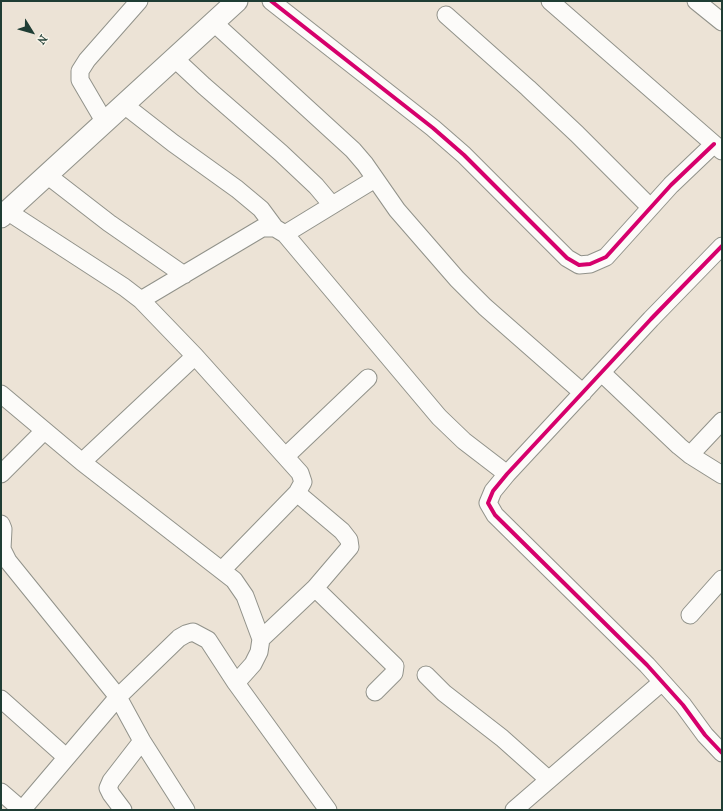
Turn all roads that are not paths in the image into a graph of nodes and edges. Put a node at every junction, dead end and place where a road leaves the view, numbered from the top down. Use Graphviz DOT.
graph roads {
  1 [pos="139,1"];
  2 [pos="237,1"];
  3 [pos="271,1"];
  4 [pos="550,1"];
  5 [pos="696,1"];
  6 [pos="446,15"];
  7 [pos="213,22"];
  8 [pos="722,22"];
  9 [pos="174,58"];
  10 [pos="123,104"];
  11 [pos="104,121"];
  12 [pos="718,148"];
  13 [pos="47,175"];
  14 [pos="375,179"];
  15 [pos="332,205"];
  16 [pos="650,207"];
  17 [pos="4,214"];
  18 [pos="280,231"];
  19 [pos="722,246"];
  20 [pos="184,275"];
  21 [pos="141,300"];
  22 [pos="195,356"];
  23 [pos="602,373"];
  24 [pos="368,378"];
  25 [pos="1,394"];
  26 [pos="583,394"];
  27 [pos="722,421"];
  28 [pos="44,431"];
  29 [pos="690,455"];
  30 [pos="286,456"];
  31 [pos="82,462"];
  32 [pos="1,474"];
  33 [pos="507,474"];
  34 [pos="722,475"];
  35 [pos="297,493"];
  36 [pos="1,524"];
  37 [pos="222,570"];
  38 [pos="722,579"];
  39 [pos="315,588"];
  40 [pos="690,615"];
  41 [pos="261,639"];
  42 [pos="426,675"];
  43 [pos="662,682"];
  44 [pos="236,683"];
  45 [pos="375,692"];
  46 [pos="118,697"];
  47 [pos="1,699"];
  48 [pos="142,741"];
  49 [pos="721,749"];
  50 [pos="66,757"];
  51 [pos="548,780"];
  52 [pos="1,792"];
  53 [pos="22,810"];
  54 [pos="123,810"];
  55 [pos="186,810"];
  56 [pos="328,810"];
  57 [pos="514,810"];
  1 -- 11 [label="street"];
  2 -- 7 [label="street"];
  3 -- 16 [label="street"];
  4 -- 12 [label="street"];
  5 -- 8 [label="street"];
  6 -- 16 [label="street"];
  7 -- 9 [label="street"];
  7 -- 14 [label="street"];
  9 -- 10 [label="street"];
  9 -- 15 [label="street"];
  10 -- 11 [label="street"];
  10 -- 18 [label="street"];
  11 -- 13 [label="street"];
  12 -- 16 [label="street"];
  13 -- 17 [label="street"];
  13 -- 20 [label="street"];
  14 -- 15 [label="street"];
  14 -- 26 [label="street"];
  15 -- 18 [label="street"];
  17 -- 21 [label="street"];
  18 -- 20 [label="street"];
  18 -- 33 [label="street"];
  19 -- 23 [label="street"];
  20 -- 21 [label="street"];
  21 -- 22 [label="street"];
  22 -- 30 [label="street"];
  22 -- 31 [label="street"];
  23 -- 26 [label="street"];
  23 -- 29 [label="street"];
  24 -- 30 [label="street"];
  25 -- 28 [label="street"];
  26 -- 33 [label="street"];
  27 -- 29 [label="street"];
  28 -- 31 [label="street"];
  28 -- 32 [label="street"];
  29 -- 34 [label="street"];
  30 -- 35 [label="street"];
  31 -- 37 [label="street"];
  33 -- 43 [label="street"];
  35 -- 37 [label="street"];
  35 -- 39 [label="street"];
  36 -- 46 [label="street"];
  37 -- 41 [label="street"];
  38 -- 40 [label="street"];
  39 -- 41 [label="street"];
  39 -- 45 [label="street"];
  41 -- 44 [label="street"];
  42 -- 51 [label="street"];
  43 -- 49 [label="street"];
  43 -- 51 [label="street"];
  44 -- 46 [label="street"];
  44 -- 56 [label="street"];
  46 -- 48 [label="street"];
  46 -- 50 [label="street"];
  47 -- 50 [label="street"];
  48 -- 54 [label="street"];
  48 -- 55 [label="street"];
  50 -- 53 [label="street"];
  51 -- 57 [label="street"];
  52 -- 53 [label="street"];
}
